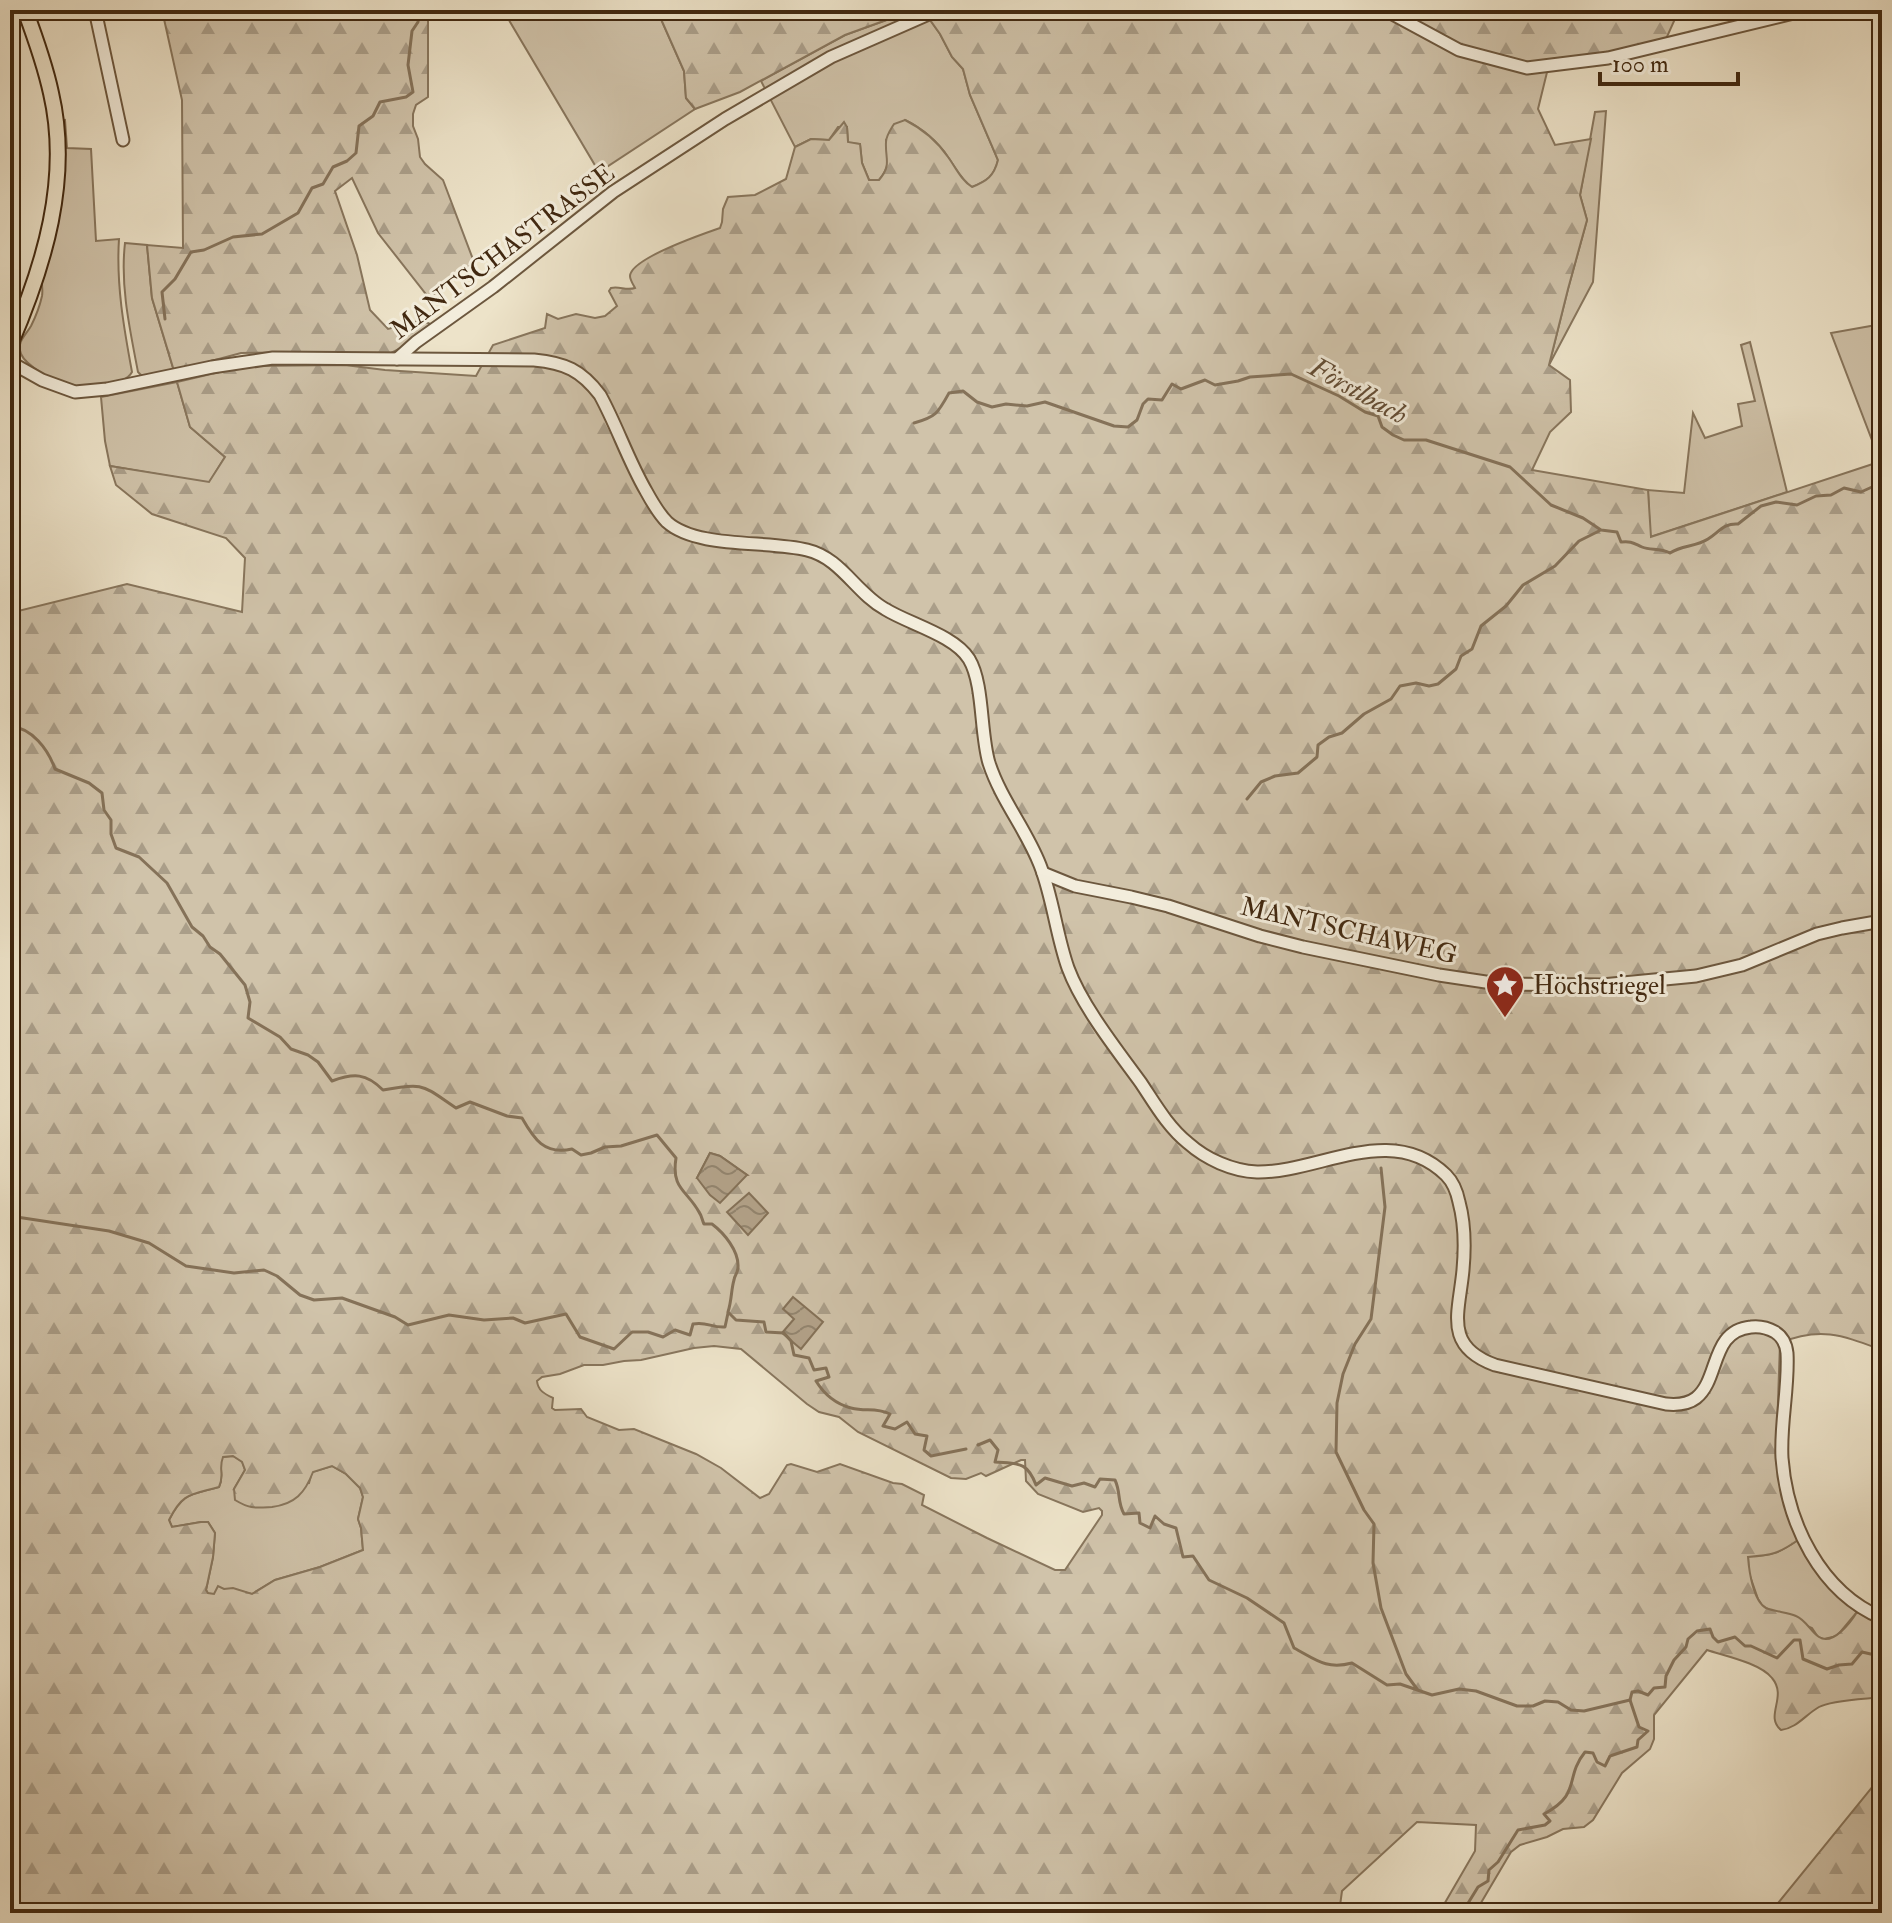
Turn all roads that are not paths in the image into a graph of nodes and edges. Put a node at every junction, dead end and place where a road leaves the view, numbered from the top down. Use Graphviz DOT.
graph roads {
  1 [pos="25,10"];
  2 [pos="95,10"];
  3 [pos="938,10"];
  4 [pos="1385,10"];
  5 [pos="1806,10"];
  6 [pos="123,140"];
  7 [pos="10,345"];
  8 [pos="397,359"];
  9 [pos="10,362"];
  10 [pos="1043,873"];
  11 [pos="1882,921"];
  12 [pos="1882,1618"];
  1 -- 7 [label="main road"];
  2 -- 6 [label="street"];
  3 -- 8 [label="street, MANTSCHASTRASSE"];
  4 -- 5 [label="street"];
  8 -- 9 [label="street, MANTSCHASTRASSE"];
  8 -- 10 [label="street"];
  10 -- 11 [label="street, MANTSCHAWEG"];
  10 -- 12 [label="street"];
}
